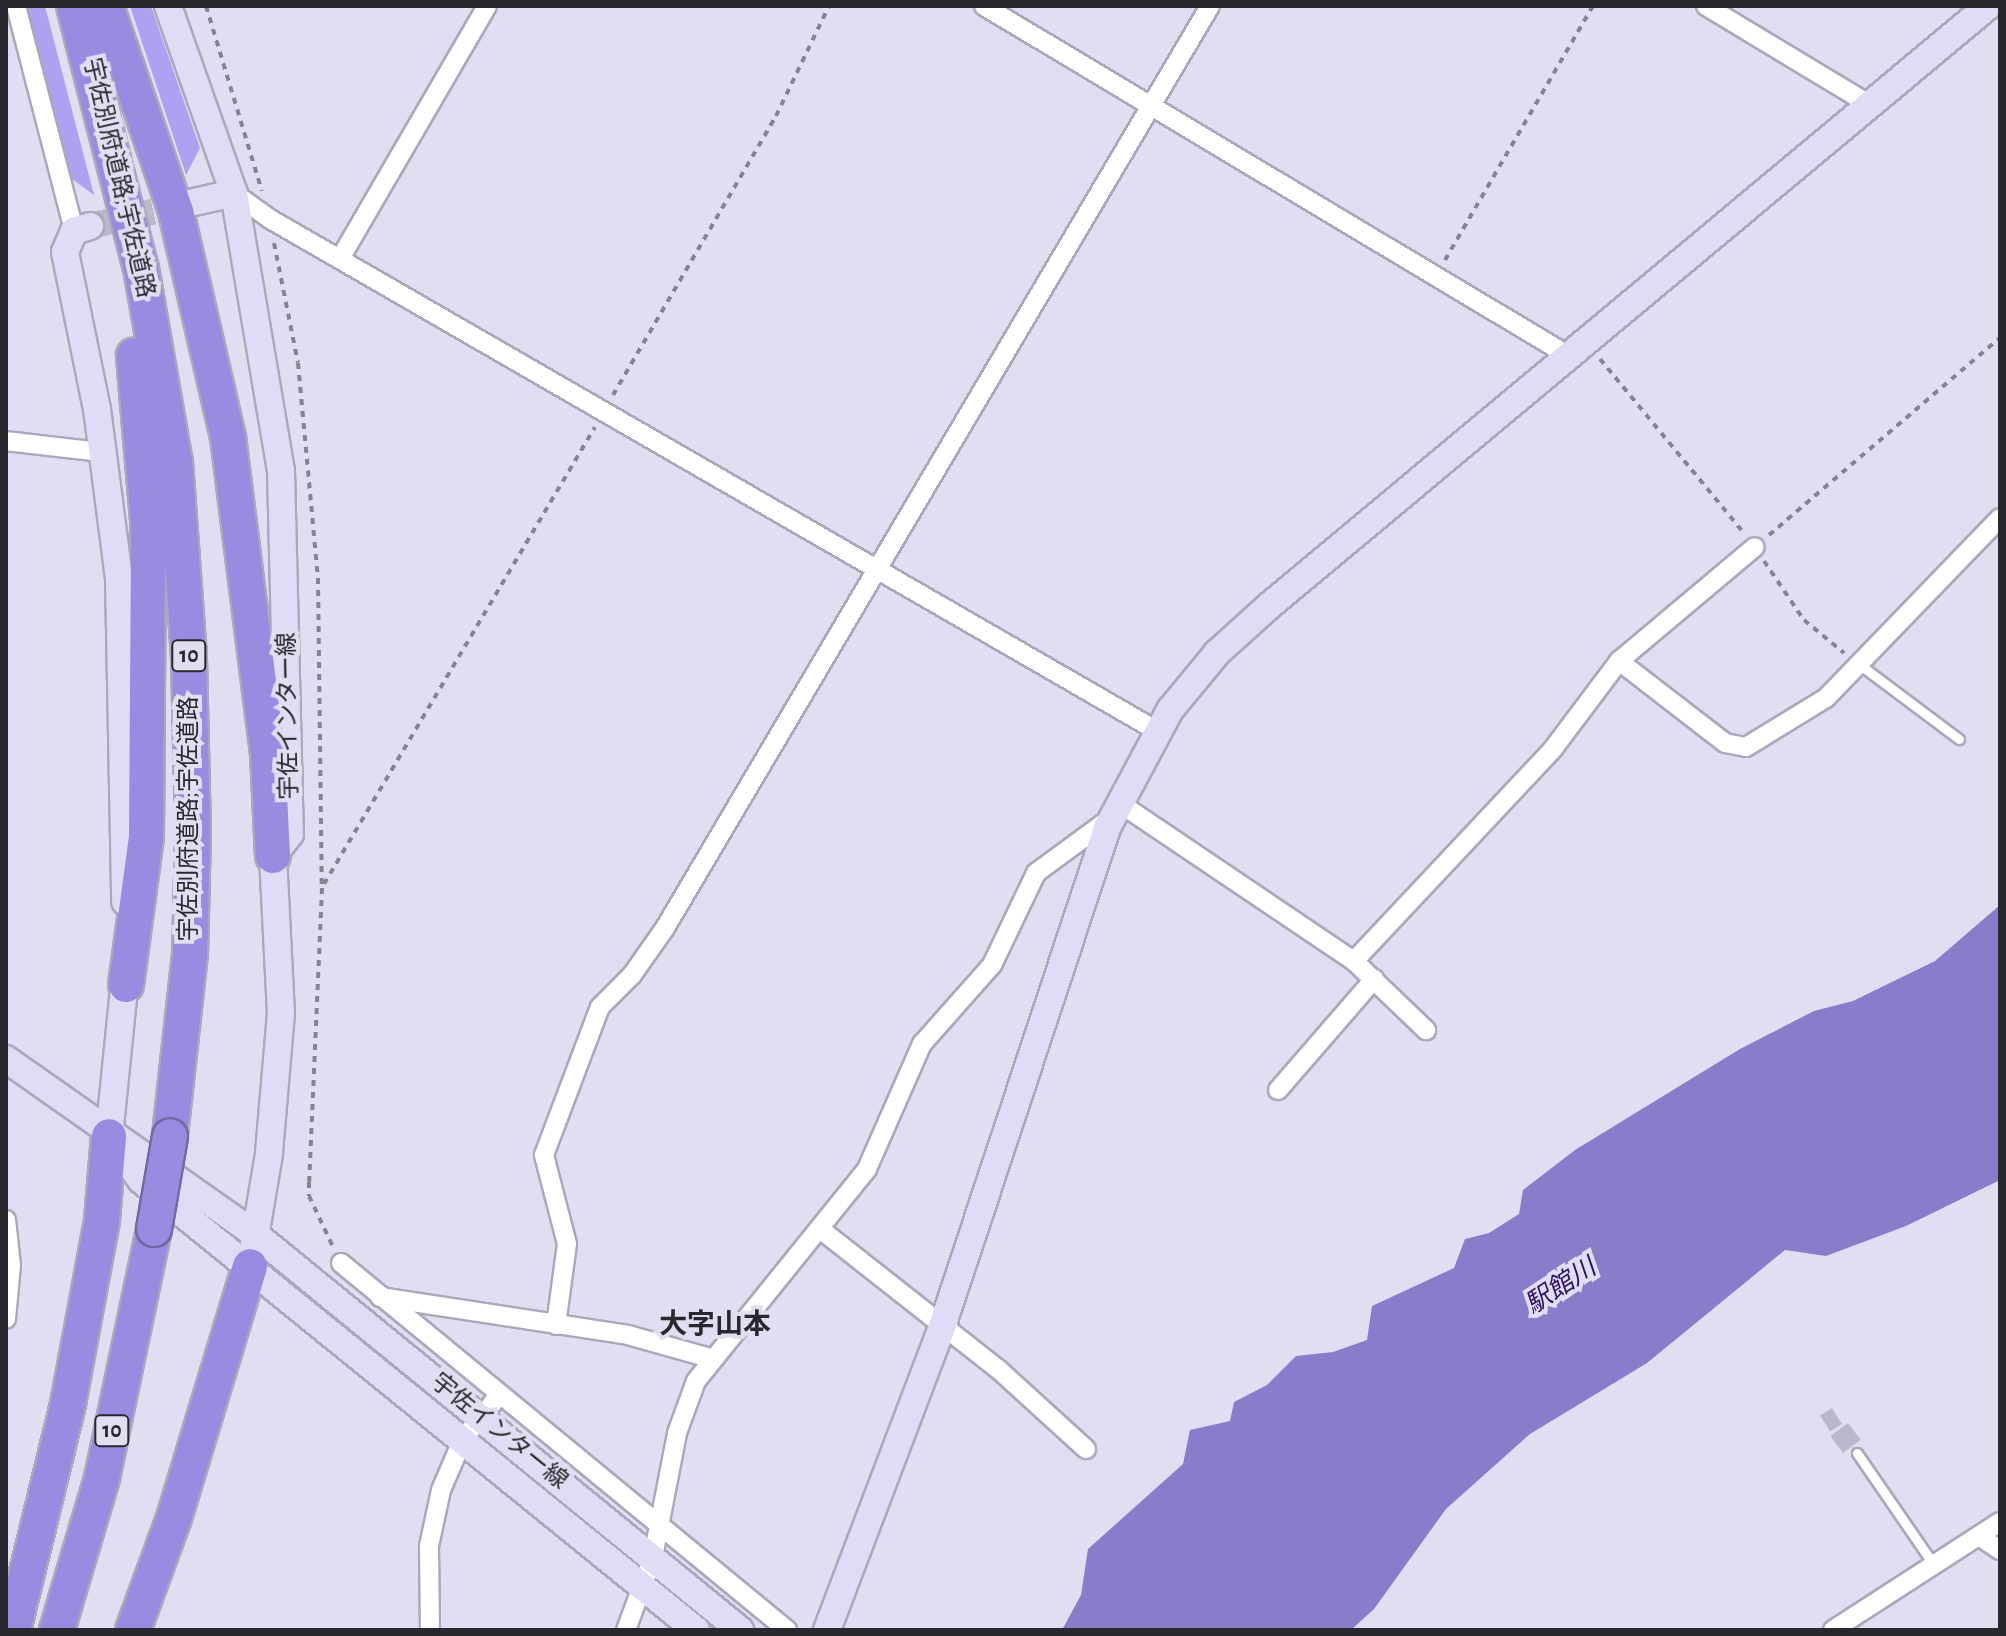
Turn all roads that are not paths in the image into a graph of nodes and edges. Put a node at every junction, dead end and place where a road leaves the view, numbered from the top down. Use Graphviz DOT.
graph roads {
  1 [pos="16,6"];
  2 [pos="74,6"];
  3 [pos="106,6"];
  4 [pos="168,6"];
  5 [pos="487,6"];
  6 [pos="984,6"];
  7 [pos="1210,6"];
  8 [pos="1706,6"];
  9 [pos="1988,6"];
  10 [pos="1152,105"];
  11 [pos="1870,105"];
  12 [pos="121,180"];
  13 [pos="234,193"];
  14 [pos="194,202"];
  15 [pos="82,228"];
  16 [pos="341,257"];
  17 [pos="1578,349"];
  18 [pos="6,441"];
  19 [pos="101,452"];
  20 [pos="2000,518"];
  21 [pos="1755,547"];
  22 [pos="878,568"];
  23 [pos="1619,661"];
  24 [pos="1859,664"];
  25 [pos="1157,731"];
  26 [pos="1959,739"];
  27 [pos="1114,810"];
  28 [pos="273,856"];
  29 [pos="1354,961"];
  30 [pos="1374,979"];
  31 [pos="126,985"];
  32 [pos="1426,1030"];
  33 [pos="6,1059"];
  34 [pos="1278,1090"];
  35 [pos="109,1136"];
  36 [pos="6,1220"];
  37 [pos="820,1229"];
  38 [pos="253,1251"];
  39 [pos="341,1263"];
  40 [pos="380,1297"];
  41 [pos="6,1319"];
  42 [pos="556,1325"];
  43 [pos="942,1327"];
  44 [pos="710,1358"];
  45 [pos="500,1394"];
  46 [pos="480,1417"];
  47 [pos="463,1439"];
  48 [pos="1086,1449"];
  49 [pos="1857,1453"];
  50 [pos="2000,1522"];
  51 [pos="657,1523"];
  52 [pos="1979,1536"];
  53 [pos="2000,1550"];
  54 [pos="653,1557"];
  55 [pos="1934,1565"];
  56 [pos="642,1586"];
  57 [pos="13,1630"];
  58 [pos="57,1630"];
  59 [pos="133,1630"];
  60 [pos="430,1630"];
  61 [pos="626,1630"];
  62 [pos="696,1630"];
  63 [pos="740,1630"];
  64 [pos="787,1630"];
  65 [pos="827,1630"];
  66 [pos="1833,1630"];
  1 -- 15 [label="street"];
  2 -- 12 [label="highway, 宇佐別府道路;宇佐道路 / 10"];
  3 -- 28 [label="highway"];
  4 -- 13 [label="main road, 宇佐インター線"];
  5 -- 16 [label="street"];
  6 -- 10 [label="street"];
  7 -- 10 [label="street"];
  8 -- 11 [label="street"];
  9 -- 11 [label="main road"];
  10 -- 17 [label="street"];
  10 -- 22 [label="street"];
  11 -- 17 [label="main road"];
  12 -- 31 [label="highway"];
  12 -- 58 [label="highway, 宇佐別府道路;宇佐道路 / 10, bridge"];
  13 -- 14 [label="main road"];
  13 -- 16 [label="street"];
  13 -- 28 [label="main road, 宇佐インター線"];
  15 -- 19 [label="main road"];
  16 -- 22 [label="street"];
  17 -- 25 [label="main road"];
  18 -- 19 [label="street"];
  19 -- 31 [label="main road"];
  20 -- 24 [label="street"];
  21 -- 23 [label="street"];
  22 -- 25 [label="street"];
  22 -- 42 [label="street"];
  23 -- 24 [label="street"];
  23 -- 29 [label="street"];
  24 -- 26 [label="lane"];
  25 -- 27 [label="main road"];
  27 -- 29 [label="street"];
  27 -- 37 [label="street"];
  27 -- 43 [label="main road"];
  28 -- 38 [label="main road, 宇佐インター線"];
  29 -- 30 [label="street"];
  30 -- 32 [label="street"];
  30 -- 34 [label="street"];
  31 -- 35 [label="main road"];
  33 -- 35 [label="main road, 宇佐インター線"];
  35 -- 38 [label="main road, 宇佐インター線"];
  35 -- 57 [label="highway"];
  36 -- 41 [label="street"];
  37 -- 43 [label="street"];
  37 -- 44 [label="street"];
  38 -- 46 [label="main road, 宇佐インター線"];
  38 -- 47 [label="main road, 宇佐インター線"];
  38 -- 59 [label="highway"];
  39 -- 40 [label="street"];
  40 -- 42 [label="street"];
  40 -- 45 [label="street"];
  42 -- 44 [label="street"];
  43 -- 48 [label="street"];
  43 -- 65 [label="main road"];
  44 -- 51 [label="street"];
  45 -- 46 [label="street"];
  45 -- 51 [label="street"];
  46 -- 47 [label="street"];
  46 -- 54 [label="main road, 宇佐インター線"];
  47 -- 56 [label="main road, 宇佐インター線"];
  47 -- 60 [label="street"];
  49 -- 55 [label="lane"];
  50 -- 52 [label="street"];
  51 -- 54 [label="street"];
  51 -- 64 [label="street"];
  52 -- 53 [label="street"];
  52 -- 55 [label="street"];
  54 -- 56 [label="street"];
  54 -- 63 [label="main road, 宇佐インター線"];
  55 -- 66 [label="street"];
  56 -- 61 [label="street"];
  56 -- 62 [label="main road, 宇佐インター線"];
}
